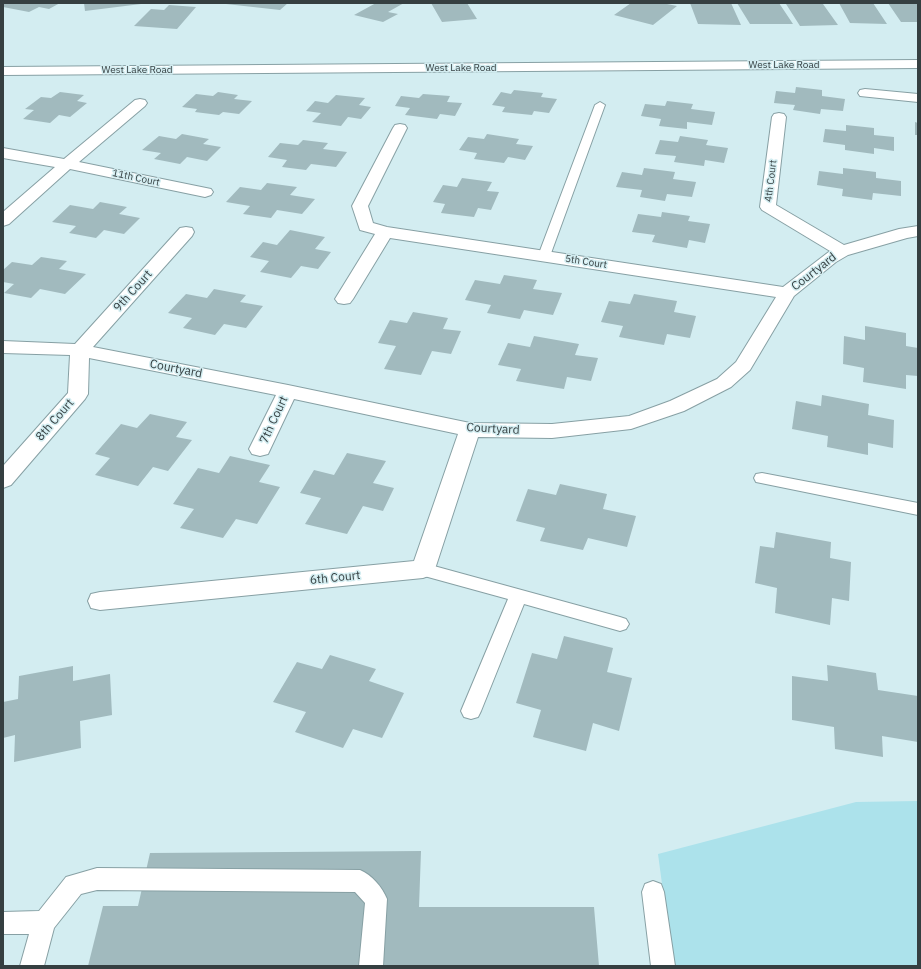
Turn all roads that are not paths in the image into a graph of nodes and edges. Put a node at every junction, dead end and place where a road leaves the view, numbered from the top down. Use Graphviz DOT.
graph roads {
  1 [pos="918,64"];
  2 [pos="3,71"];
  3 [pos="865,93"];
  4 [pos="918,98"];
  5 [pos="140,104"];
  6 [pos="600,105"];
  7 [pos="780,117"];
  8 [pos="400,128"];
  9 [pos="3,153"];
  10 [pos="67,164"];
  11 [pos="205,192"];
  12 [pos="3,222"];
  13 [pos="918,231"];
  14 [pos="186,232"];
  15 [pos="385,232"];
  16 [pos="842,251"];
  17 [pos="544,256"];
  18 [pos="787,293"];
  19 [pos="344,299"];
  20 [pos="3,347"];
  21 [pos="80,350"];
  22 [pos="288,391"];
  23 [pos="470,430"];
  24 [pos="260,449"];
  25 [pos="762,478"];
  26 [pos="3,480"];
  27 [pos="918,509"];
  28 [pos="423,569"];
  29 [pos="518,596"];
  30 [pos="100,601"];
  31 [pos="620,624"];
  32 [pos="471,711"];
  33 [pos="653,892"];
  34 [pos="3,922"];
  35 [pos="44,922"];
  36 [pos="32,966"];
  37 [pos="371,966"];
  38 [pos="663,966"];
  1 -- 2 [label="street, West Lake Road"];
  3 -- 4 [label="street"];
  5 -- 10 [label="street"];
  6 -- 17 [label="lane"];
  7 -- 16 [label="street, 4th Court"];
  8 -- 15 [label="street, 5th Court"];
  9 -- 10 [label="street, 11th Court"];
  10 -- 11 [label="street, 11th Court"];
  10 -- 12 [label="street"];
  13 -- 16 [label="street, Courtyard"];
  14 -- 21 [label="street, 9th Court"];
  15 -- 17 [label="street, 5th Court"];
  15 -- 19 [label="street"];
  16 -- 18 [label="street, Courtyard"];
  17 -- 18 [label="street, 5th Court"];
  18 -- 23 [label="street, Courtyard"];
  20 -- 21 [label="street, Courtyard"];
  21 -- 22 [label="street, Courtyard"];
  21 -- 26 [label="street, 8th Court"];
  22 -- 23 [label="street, Courtyard"];
  22 -- 24 [label="street, 7th Court"];
  23 -- 28 [label="street"];
  25 -- 27 [label="lane"];
  28 -- 29 [label="lane"];
  28 -- 30 [label="street, 6th Court"];
  29 -- 31 [label="lane"];
  29 -- 32 [label="lane"];
  33 -- 38 [label="lane"];
  34 -- 35 [label="lane"];
  35 -- 36 [label="lane"];
  35 -- 37 [label="lane"];
}
